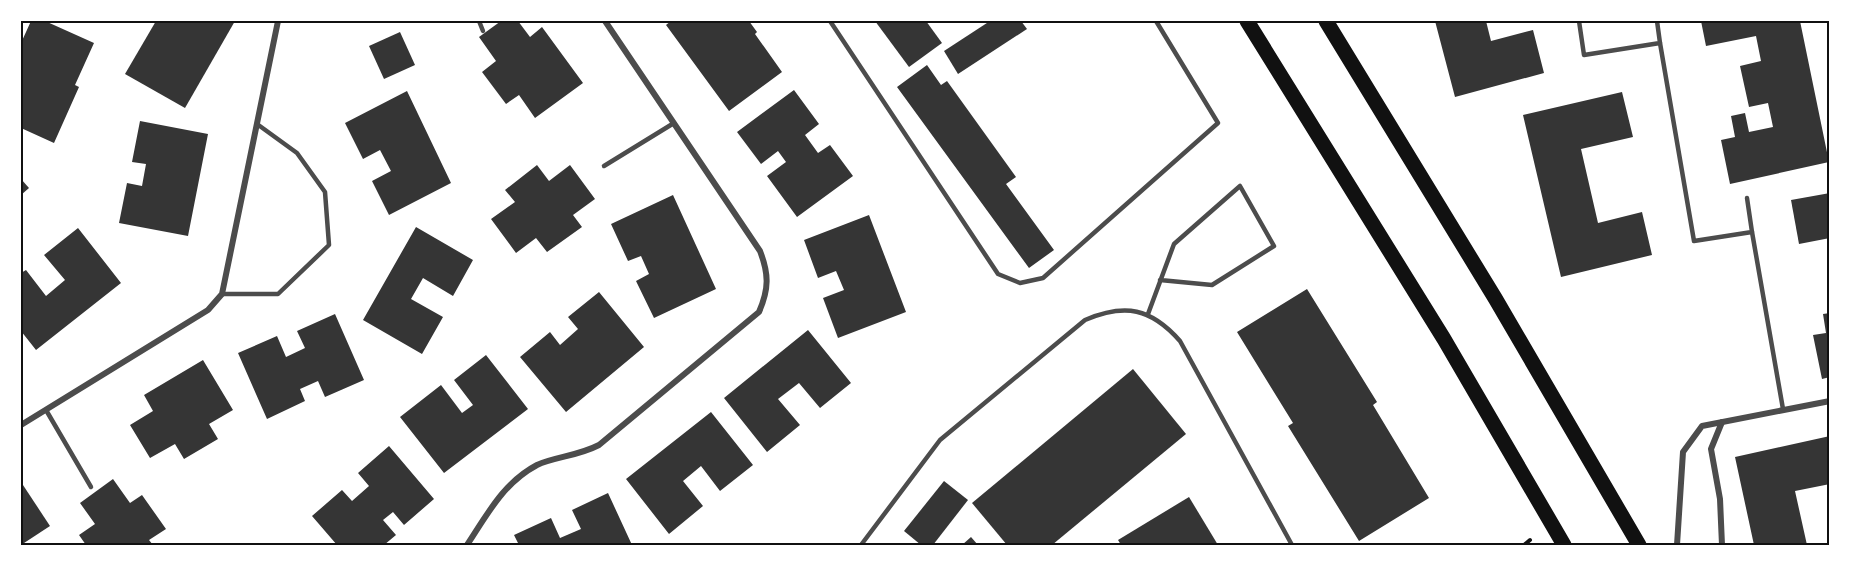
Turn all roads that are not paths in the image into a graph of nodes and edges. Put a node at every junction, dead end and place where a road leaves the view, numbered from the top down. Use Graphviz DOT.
graph roads {
  1 [pos="278,21"];
  2 [pos="479,21"];
  3 [pos="605,21"];
  4 [pos="830,21"];
  5 [pos="1156,21"];
  6 [pos="1247,21"];
  7 [pos="1326,21"];
  8 [pos="1579,21"];
  9 [pos="1657,21"];
  10 [pos="483,31"];
  11 [pos="1660,44"];
  12 [pos="674,123"];
  13 [pos="257,124"];
  14 [pos="604,166"];
  15 [pos="1748,198"];
  16 [pos="1752,232"];
  17 [pos="1160,280"];
  18 [pos="222,294"];
  19 [pos="1148,314"];
  20 [pos="1830,401"];
  21 [pos="1783,409"];
  22 [pos="46,410"];
  23 [pos="1722,422"];
  24 [pos="21,425"];
  25 [pos="91,487"];
  26 [pos="467,545"];
  27 [pos="861,545"];
  28 [pos="1292,545"];
  29 [pos="1564,545"];
  30 [pos="1639,545"];
  31 [pos="1677,545"];
  32 [pos="1722,545"];
  1 -- 13 [label="street"];
  2 -- 10 [label="lane"];
  3 -- 12 [label="street"];
  4 -- 5 [label="lane"];
  6 -- 29 [label="main road"];
  7 -- 30 [label="main road"];
  8 -- 11 [label="lane"];
  9 -- 11 [label="lane"];
  11 -- 16 [label="lane"];
  12 -- 14 [label="lane"];
  12 -- 26 [label="street"];
  13 -- 18 [label="street"];
  13 -- 18 [label="lane"];
  15 -- 16 [label="lane"];
  16 -- 21 [label="lane"];
  17 -- 17 [label="lane"];
  17 -- 19 [label="lane"];
  18 -- 22 [label="street"];
  19 -- 27 [label="lane"];
  19 -- 28 [label="lane"];
  20 -- 21 [label="street"];
  21 -- 23 [label="street"];
  22 -- 24 [label="street"];
  22 -- 25 [label="lane"];
  23 -- 31 [label="street"];
  23 -- 32 [label="street"];
}
